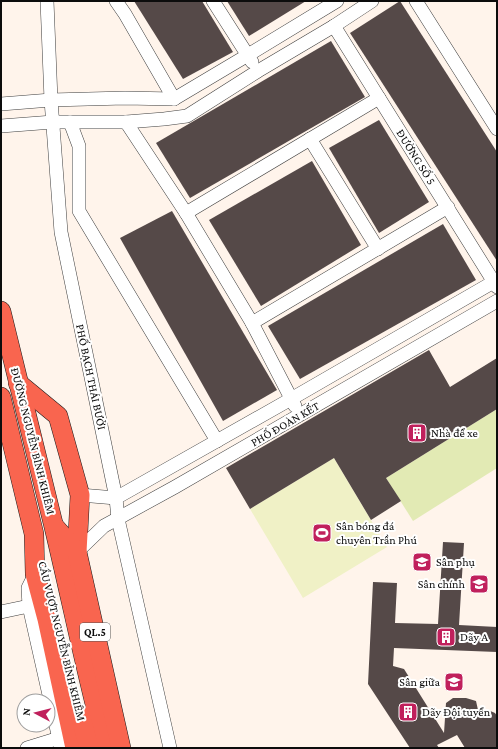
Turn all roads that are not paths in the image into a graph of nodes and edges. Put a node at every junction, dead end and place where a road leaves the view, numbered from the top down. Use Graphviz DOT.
graph roads {
  1 [pos="47,1"];
  2 [pos="116,1"];
  3 [pos="214,1"];
  4 [pos="372,1"];
  5 [pos="416,1"];
  6 [pos="329,3"];
  7 [pos="334,26"];
  8 [pos="248,55"];
  9 [pos="258,71"];
  10 [pos="378,98"];
  11 [pos="174,99"];
  12 [pos="51,100"];
  13 [pos="1,104"];
  14 [pos="53,122"];
  15 [pos="70,122"];
  16 [pos="126,122"];
  17 [pos="1,126"];
  18 [pos="497,129"];
  19 [pos="310,139"];
  20 [pos="448,207"];
  21 [pos="186,213"];
  22 [pos="378,249"];
  23 [pos="496,283"];
  24 [pos="497,301"];
  25 [pos="1,311"];
  26 [pos="252,323"];
  27 [pos="18,383"];
  28 [pos="1,396"];
  29 [pos="291,399"];
  30 [pos="300,415"];
  31 [pos="6,441"];
  32 [pos="217,441"];
  33 [pos="80,495"];
  34 [pos="116,498"];
  35 [pos="118,519"];
  36 [pos="53,524"];
  37 [pos="34,534"];
  38 [pos="77,552"];
  39 [pos="36,574"];
  40 [pos="29,606"];
  41 [pos="1,612"];
  42 [pos="66,742"];
  43 [pos="27,748"];
  44 [pos="89,748"];
  45 [pos="106,748"];
  46 [pos="121,748"];
  47 [pos="170,748"];
  1 -- 12 [label="street, PHỐ BẠCH THÁI BƯỞI"];
  2 -- 11 [label="street"];
  3 -- 8 [label="street"];
  4 -- 7 [label="street"];
  5 -- 18 [label="street"];
  6 -- 8 [label="street"];
  7 -- 9 [label="street"];
  7 -- 10 [label="street, ĐƯỜNG SỐ 5"];
  8 -- 9 [label="street"];
  8 -- 11 [label="street"];
  9 -- 16 [label="street"];
  10 -- 19 [label="street"];
  10 -- 20 [label="street, ĐƯỜNG SỐ 5"];
  11 -- 12 [label="street"];
  12 -- 13 [label="street"];
  12 -- 14 [label="street, PHỐ BẠCH THÁI BƯỞI"];
  14 -- 15 [label="street"];
  14 -- 17 [label="street"];
  14 -- 34 [label="street, PHỐ BẠCH THÁI BƯỞI"];
  15 -- 16 [label="street"];
  15 -- 32 [label="street"];
  16 -- 21 [label="street"];
  19 -- 21 [label="street"];
  19 -- 22 [label="street"];
  20 -- 22 [label="street"];
  20 -- 23 [label="street, ĐƯỜNG SỐ 5"];
  21 -- 26 [label="street"];
  22 -- 26 [label="street"];
  23 -- 29 [label="street, PHỐ ĐOÀN KẾT"];
  24 -- 30 [label="street, PHỐ ĐOÀN KẾT"];
  25 -- 27 [label="highway, ĐƯỜNG NGUYỄN BÌNH KHIÊM / QL.5"];
  26 -- 29 [label="street"];
  27 -- 33 [label="highway"];
  27 -- 36 [label="highway, ĐƯỜNG NGUYỄN BÌNH KHIÊM / QL.5"];
  28 -- 31 [label="highway, QL.5"];
  29 -- 30 [label="street"];
  29 -- 32 [label="street, PHỐ ĐOÀN KẾT"];
  30 -- 35 [label="street, PHỐ ĐOÀN KẾT"];
  31 -- 37 [label="highway, QL.5"];
  32 -- 34 [label="street, PHỐ ĐOÀN KẾT"];
  33 -- 34 [label="street"];
  33 -- 38 [label="highway"];
  34 -- 35 [label="street, PHỐ BẠCH THÁI BƯỞI"];
  35 -- 38 [label="street, PHỐ ĐOÀN KẾT"];
  35 -- 47 [label="street, PHỐ BẠCH THÁI BƯỞI"];
  36 -- 38 [label="highway, QL.5"];
  36 -- 45 [label="highway, CẦU VƯỢT NGUYỄN BỈNH KHIÊM / QL.5"];
  37 -- 39 [label="highway, QL.5"];
  37 -- 44 [label="highway, CẦU VƯỢT NGUYỄN BỈNH KHIÊM / QL.5"];
  38 -- 46 [label="highway, QL.5"];
  39 -- 40 [label="street"];
  39 -- 42 [label="highway, QL.5"];
  40 -- 41 [label="street"];
  40 -- 42 [label="street"];
  42 -- 43 [label="street"];
}
